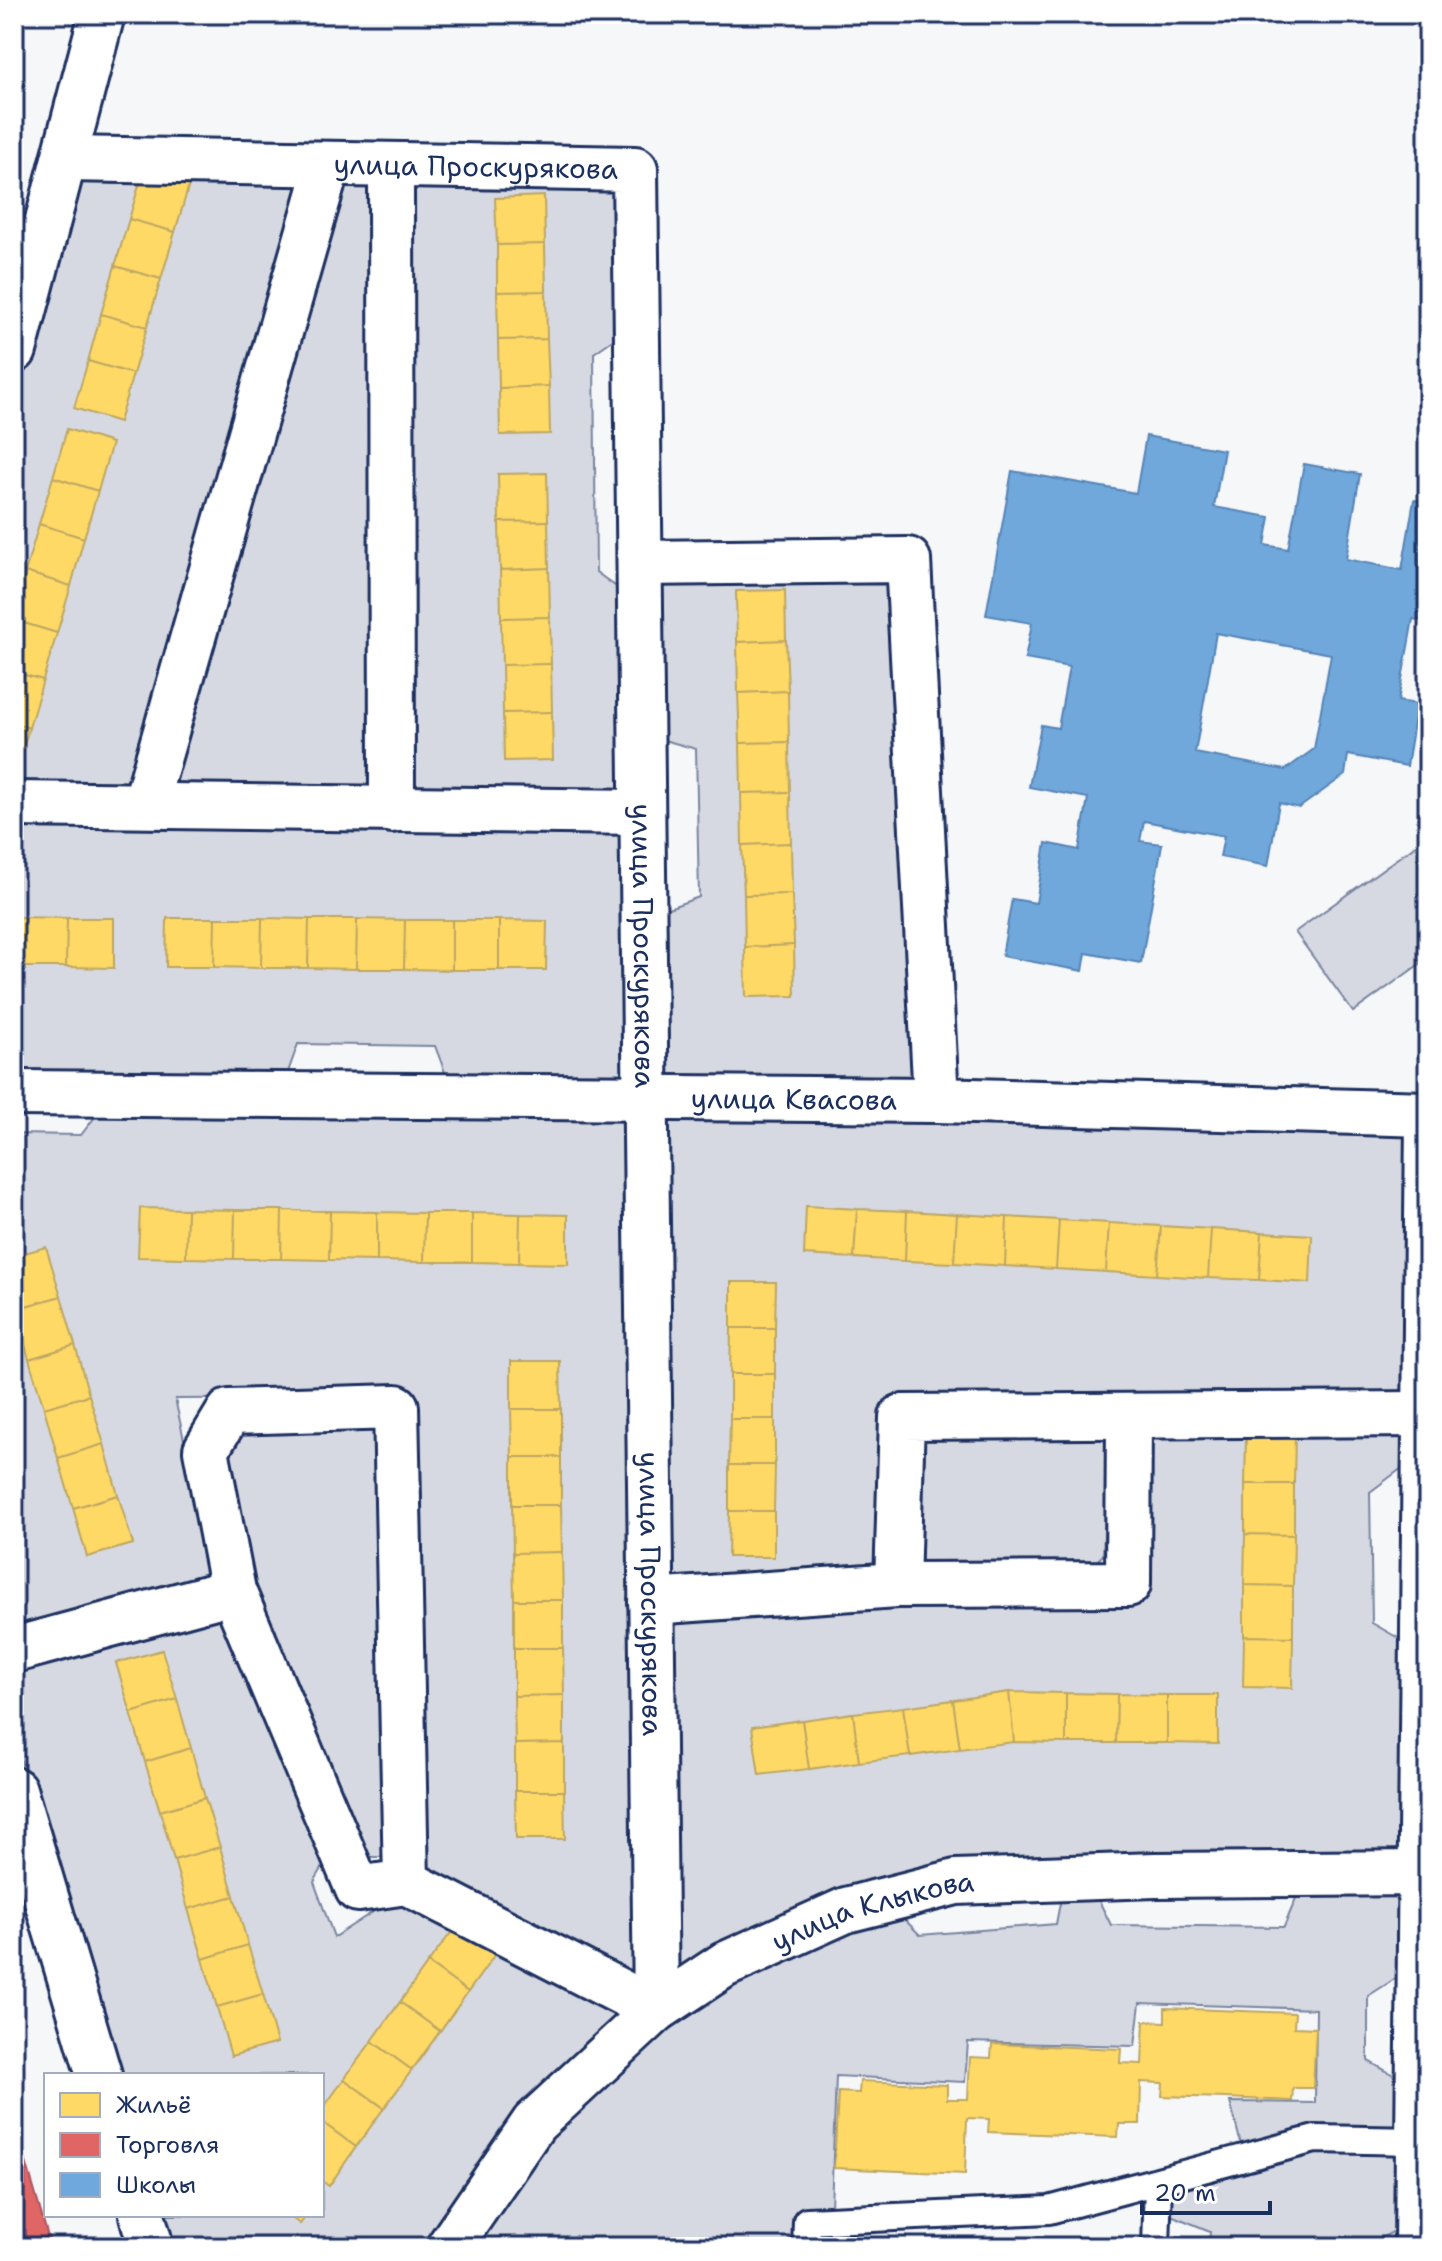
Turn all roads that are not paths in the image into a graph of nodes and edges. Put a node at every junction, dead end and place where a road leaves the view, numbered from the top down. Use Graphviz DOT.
graph roads {
  1 [pos="102,14"];
  2 [pos="66,159"];
  3 [pos="328,164"];
  4 [pos="391,165"];
  5 [pos="26,261"];
  6 [pos="14,350"];
  7 [pos="640,563"];
  8 [pos="14,804"];
  9 [pos="145,805"];
  10 [pos="392,810"];
  11 [pos="642,812"];
  12 [pos="14,1093"];
  13 [pos="646,1099"];
  14 [pos="936,1100"];
  15 [pos="1428,1117"];
  16 [pos="1425,1414"];
  17 [pos="1129,1416"];
  18 [pos="897,1585"];
  19 [pos="233,1591"];
  20 [pos="651,1602"];
  21 [pos="14,1650"];
  22 [pos="14,1790"];
  23 [pos="1424,1873"];
  24 [pos="406,1882"];
  25 [pos="656,2010"];
  26 [pos="98,2073"];
  27 [pos="1417,2141"];
  28 [pos="1158,2183"];
  29 [pos="143,2217"];
  30 [pos="151,2247"];
  31 [pos="450,2247"];
  32 [pos="806,2247"];
  33 [pos="1156,2247"];
  34 [pos="1417,2247"];
  1 -- 2 [label="street"];
  2 -- 3 [label="street, улица Проскурякова"];
  2 -- 5 [label="street"];
  3 -- 4 [label="street, улица Проскурякова"];
  3 -- 9 [label="street"];
  4 -- 7 [label="street, улица Проскурякова"];
  4 -- 10 [label="street"];
  5 -- 6 [label="street"];
  7 -- 11 [label="street, улица Проскурякова"];
  7 -- 14 [label="street"];
  8 -- 9 [label="street"];
  9 -- 10 [label="street"];
  10 -- 11 [label="street"];
  11 -- 13 [label="street, улица Проскурякова"];
  12 -- 13 [label="street, улица Квасова"];
  13 -- 14 [label="street, улица Квасова"];
  13 -- 20 [label="street, улица Проскурякова"];
  14 -- 15 [label="street, улица Квасова"];
  15 -- 16 [label="street"];
  16 -- 17 [label="street"];
  16 -- 23 [label="street"];
  17 -- 18 [label="street"];
  17 -- 18 [label="street"];
  18 -- 20 [label="street"];
  19 -- 21 [label="street"];
  19 -- 24 [label="street"];
  19 -- 24 [label="street"];
  20 -- 25 [label="street, улица Проскурякова"];
  22 -- 26 [label="street"];
  23 -- 25 [label="street, улица Клыкова"];
  23 -- 27 [label="street"];
  24 -- 25 [label="street"];
  25 -- 31 [label="street, улица Клыкова"];
  27 -- 28 [label="lane"];
  27 -- 34 [label="street"];
  28 -- 32 [label="lane"];
  28 -- 33 [label="lane"];
  29 -- 30 [label="street"];
}
